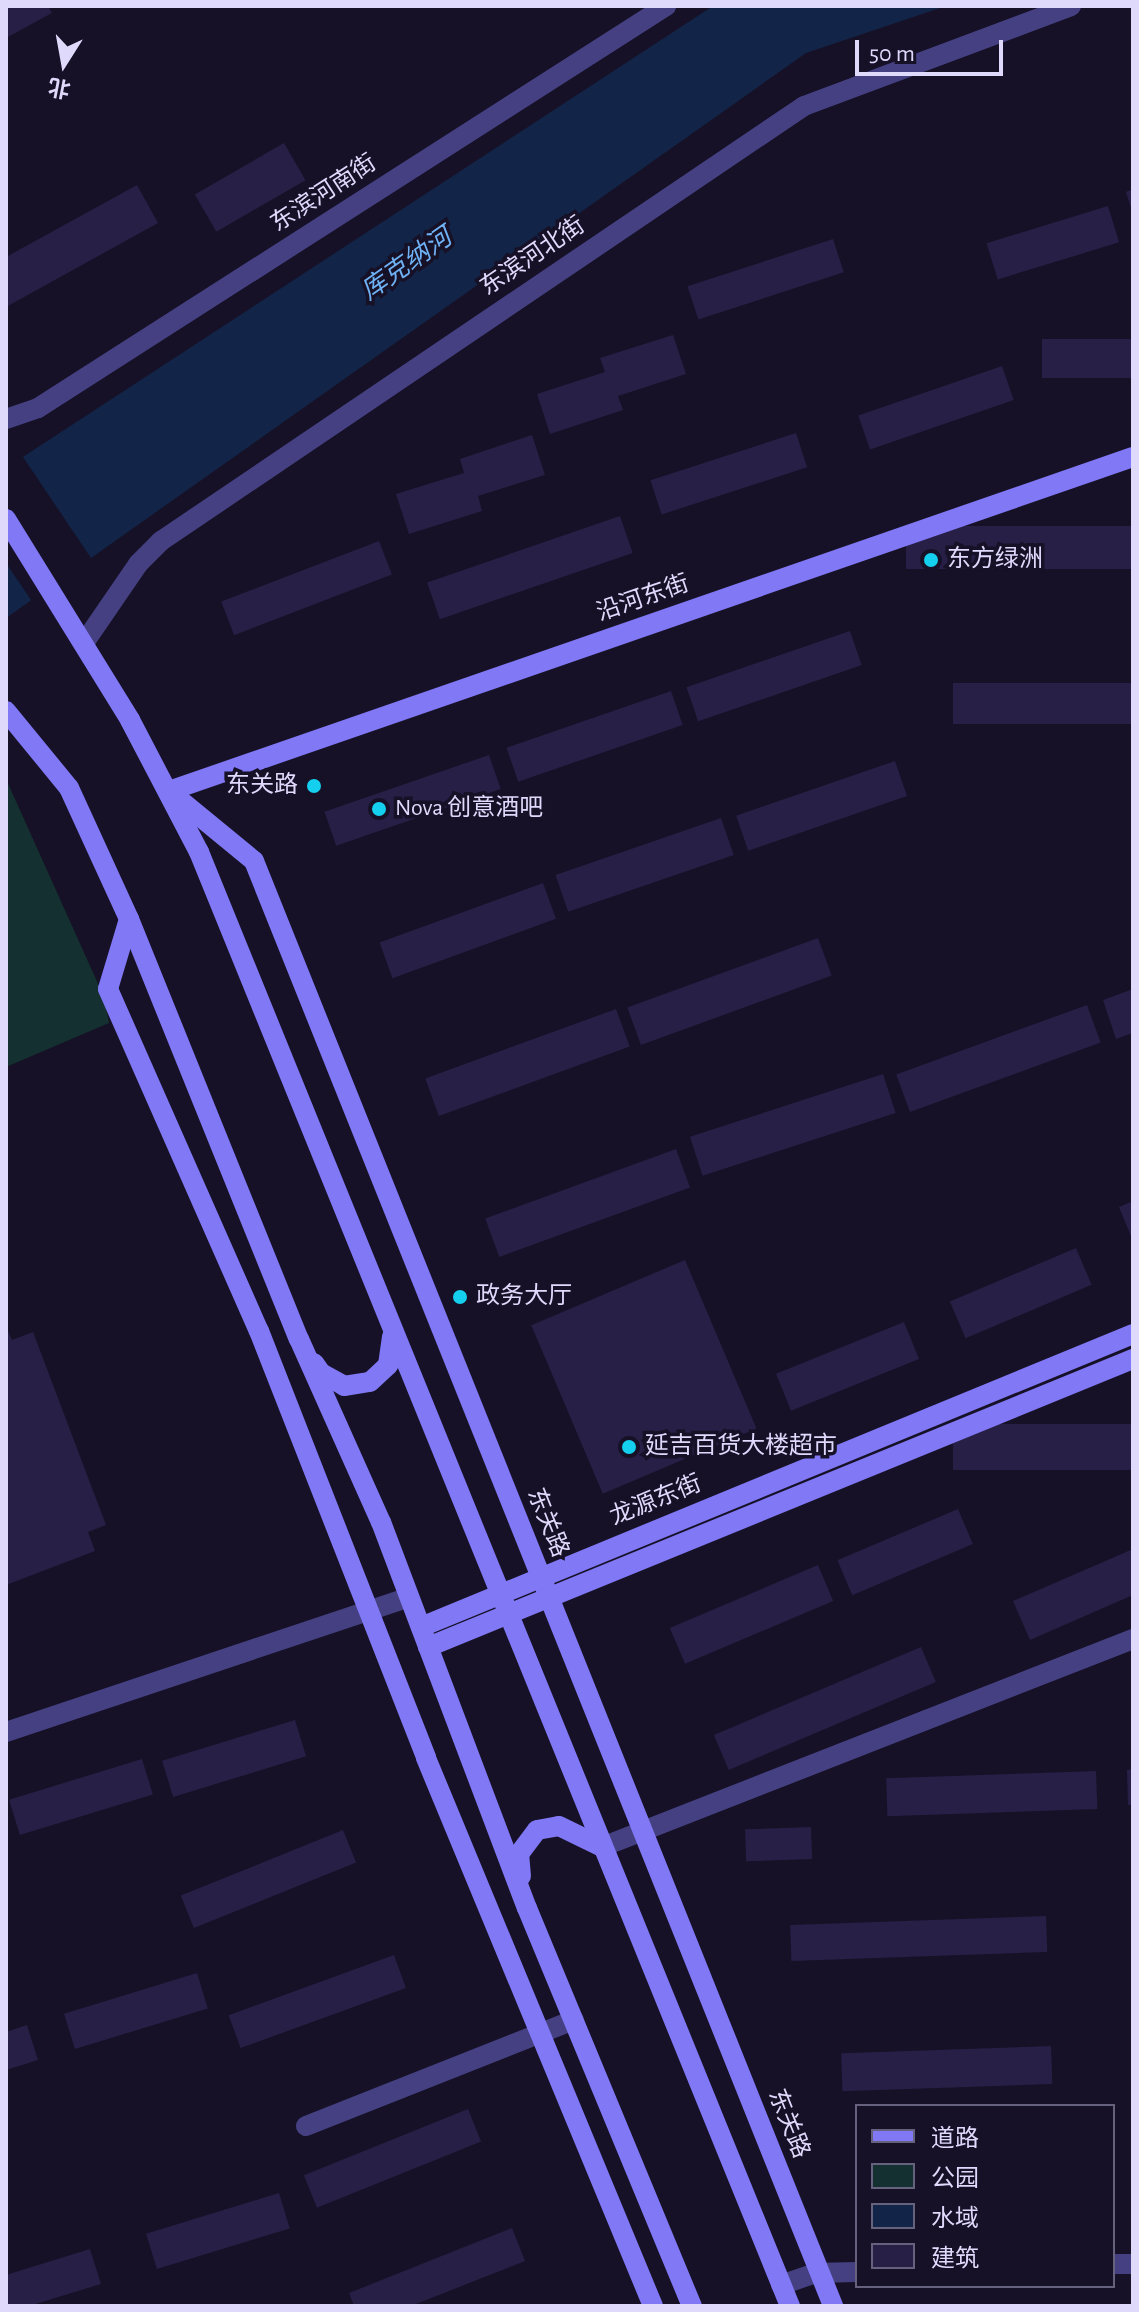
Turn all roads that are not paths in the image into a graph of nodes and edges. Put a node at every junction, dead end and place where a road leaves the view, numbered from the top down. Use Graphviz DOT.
graph roads {
  1 [pos="666,6"];
  2 [pos="1071,6"];
  3 [pos="6,419"];
  4 [pos="1133,457"];
  5 [pos="6,519"];
  6 [pos="80,636"];
  7 [pos="6,711"];
  8 [pos="169,791"];
  9 [pos="129,919"];
  10 [pos="387,1318"];
  11 [pos="1133,1334"];
  12 [pos="299,1339"];
  13 [pos="1133,1359"];
  14 [pos="541,1577"];
  15 [pos="499,1594"];
  16 [pos="409,1597"];
  17 [pos="549,1598"];
  18 [pos="370,1610"];
  19 [pos="508,1615"];
  20 [pos="421,1627"];
  21 [pos="1133,1639"];
  22 [pos="428,1647"];
  23 [pos="6,1732"];
  24 [pos="643,1831"];
  25 [pos="602,1847"];
  26 [pos="527,1908"];
  27 [pos="574,2020"];
  28 [pos="540,2033"];
  29 [pos="306,2126"];
  30 [pos="855,2272"];
  31 [pos="820,2273"];
  32 [pos="781,2285"];
  33 [pos="653,2306"];
  34 [pos="692,2306"];
  35 [pos="790,2306"];
  36 [pos="833,2306"];
  1 -- 3 [label="street, 东滨河南街"];
  2 -- 6 [label="street, 东滨河北街"];
  4 -- 8 [label="main road, 沿河东街"];
  5 -- 6 [label="main road, 东关路"];
  6 -- 8 [label="main road, 东关路"];
  7 -- 9 [label="main road"];
  8 -- 10 [label="main road, 东关路"];
  8 -- 14 [label="main road, 东关路"];
  9 -- 12 [label="main road"];
  9 -- 18 [label="main road"];
  10 -- 12 [label="main road"];
  10 -- 15 [label="main road, 东关路"];
  11 -- 14 [label="main road, 龙源东街"];
  12 -- 16 [label="main road"];
  13 -- 17 [label="main road, 龙源东街"];
  14 -- 15 [label="main road, 龙源东街"];
  14 -- 17 [label="main road, 东关路"];
  15 -- 19 [label="main road, 东关路"];
  15 -- 20 [label="main road, 龙源东街"];
  16 -- 18 [label="street"];
  16 -- 20 [label="main road"];
  17 -- 19 [label="main road, 龙源东街"];
  17 -- 24 [label="main road, 东关路"];
  18 -- 23 [label="street"];
  18 -- 28 [label="main road"];
  19 -- 22 [label="main road, 龙源东街"];
  19 -- 25 [label="main road, 东关路"];
  20 -- 22 [label="main road"];
  21 -- 24 [label="street"];
  22 -- 26 [label="main road"];
  24 -- 25 [label="street"];
  24 -- 31 [label="main road, 东关路"];
  25 -- 26 [label="main road"];
  25 -- 32 [label="main road, 东关路"];
  26 -- 27 [label="main road"];
  27 -- 28 [label="street"];
  27 -- 34 [label="main road"];
  28 -- 29 [label="street"];
  28 -- 33 [label="main road"];
  30 -- 31 [label="street"];
  31 -- 32 [label="street"];
  31 -- 36 [label="main road, 东关路"];
  32 -- 35 [label="main road, 东关路"];
}
